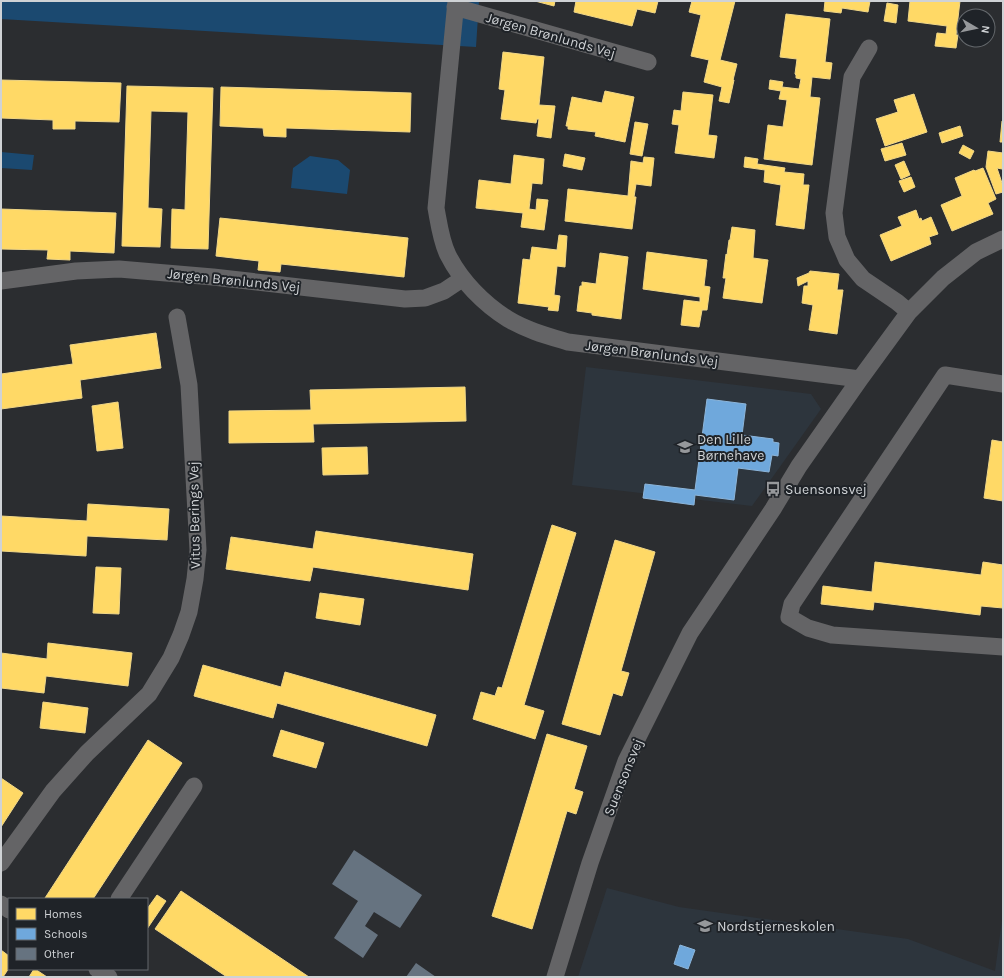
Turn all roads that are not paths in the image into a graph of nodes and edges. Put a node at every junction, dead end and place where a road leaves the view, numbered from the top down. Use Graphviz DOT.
graph roads {
  1 [pos="456,4"];
  2 [pos="869,48"];
  3 [pos="648,62"];
  4 [pos="1003,239"];
  5 [pos="462,279"];
  6 [pos="1,281"];
  7 [pos="909,312"];
  8 [pos="177,317"];
  9 [pos="860,380"];
  10 [pos="1003,384"];
  11 [pos="1003,647"];
  12 [pos="194,786"];
  13 [pos="1,863"];
  14 [pos="120,898"];
  15 [pos="98,970"];
  16 [pos="109,977"];
  17 [pos="555,977"];
  1 -- 3 [label="street, Jørgen Brønlunds Vej"];
  1 -- 5 [label="street, Jørgen Brønlunds Vej"];
  2 -- 7 [label="street"];
  4 -- 7 [label="street, Suensonsvej"];
  5 -- 6 [label="street, Jørgen Brønlunds Vej"];
  5 -- 9 [label="street, Jørgen Brønlunds Vej"];
  7 -- 9 [label="street, Suensonsvej"];
  8 -- 13 [label="street, Vitus Berings Vej"];
  9 -- 17 [label="street, Suensonsvej"];
  10 -- 11 [label="street"];
  12 -- 14 [label="street"];
  15 -- 16 [label="street"];
}
